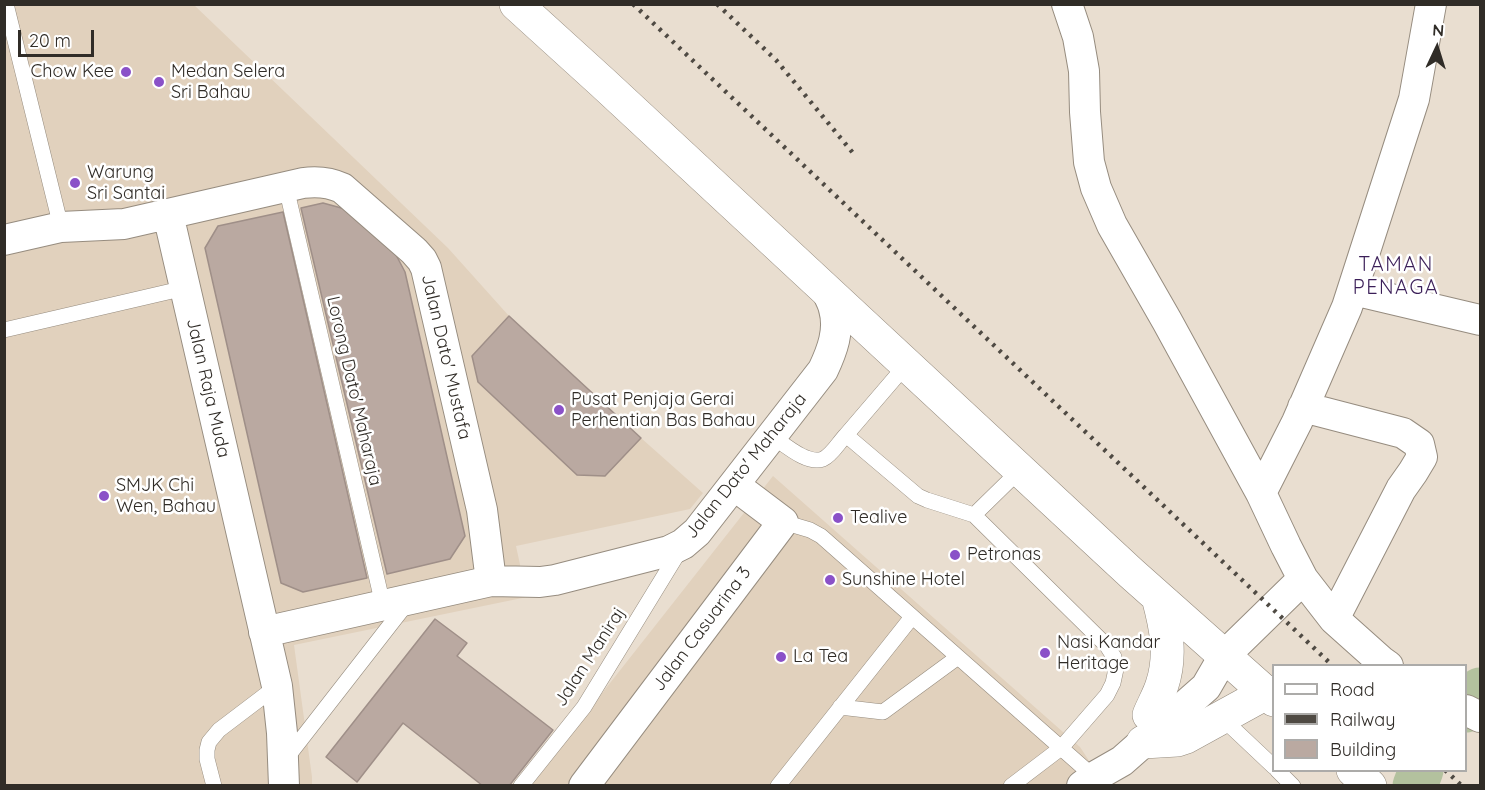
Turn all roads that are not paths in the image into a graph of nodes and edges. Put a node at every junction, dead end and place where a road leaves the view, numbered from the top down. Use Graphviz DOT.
graph roads {
  1 [pos="6,4"];
  2 [pos="516,4"];
  3 [pos="1431,4"];
  4 [pos="1070,6"];
  5 [pos="286,187"];
  6 [pos="168,214"];
  7 [pos="61,227"];
  8 [pos="4,240"];
  9 [pos="185,288"];
  10 [pos="1353,290"];
  11 [pos="827,291"];
  12 [pos="1480,320"];
  13 [pos="4,330"];
  14 [pos="906,365"];
  15 [pos="1303,407"];
  16 [pos="846,435"];
  17 [pos="772,436"];
  18 [pos="1020,470"];
  19 [pos="734,485"];
  20 [pos="1261,493"];
  21 [pos="974,515"];
  22 [pos="783,522"];
  23 [pos="683,544"];
  24 [pos="1303,579"];
  25 [pos="491,581"];
  26 [pos="1158,597"];
  27 [pos="397,602"];
  28 [pos="912,617"];
  29 [pos="1334,619"];
  30 [pos="264,632"];
  31 [pos="1224,656"];
  32 [pos="958,657"];
  33 [pos="1385,664"];
  34 [pos="277,686"];
  35 [pos="1270,696"];
  36 [pos="840,707"];
  37 [pos="1222,718"];
  38 [pos="1146,728"];
  39 [pos="1061,748"];
  40 [pos="1272,765"];
  41 [pos="1278,772"];
  42 [pos="284,773"];
  43 [pos="1086,783"];
  44 [pos="214,786"];
  45 [pos="521,786"];
  46 [pos="584,786"];
  47 [pos="778,786"];
  48 [pos="1011,786"];
  49 [pos="1293,786"];
  1 -- 7 [label="lane"];
  2 -- 11 [label="main road"];
  3 -- 10 [label="street"];
  4 -- 20 [label="street"];
  5 -- 6 [label="street, Jalan Dato' Mustafa"];
  5 -- 25 [label="street, Jalan Dato' Mustafa"];
  5 -- 27 [label="lane, Lorong Dato' Maharaja"];
  6 -- 7 [label="street, Jalan Dato' Mustafa"];
  6 -- 9 [label="street, Jalan Raja Muda"];
  7 -- 8 [label="street, Jalan Dato' Mustafa"];
  9 -- 13 [label="lane"];
  9 -- 30 [label="street, Jalan Raja Muda"];
  10 -- 12 [label="street"];
  10 -- 15 [label="street"];
  11 -- 14 [label="main road"];
  11 -- 17 [label="street, Jalan Dato' Maharaja"];
  14 -- 16 [label="lane"];
  14 -- 18 [label="main road"];
  15 -- 20 [label="street"];
  15 -- 29 [label="street"];
  16 -- 17 [label="lane"];
  16 -- 21 [label="lane"];
  17 -- 19 [label="street, Jalan Dato' Maharaja"];
  18 -- 21 [label="lane"];
  18 -- 26 [label="main road"];
  19 -- 22 [label="street"];
  19 -- 23 [label="street, Jalan Dato' Maharaja"];
  20 -- 24 [label="street"];
  21 -- 39 [label="lane"];
  22 -- 28 [label="lane"];
  22 -- 46 [label="street, Jalan Casuarina 3"];
  23 -- 25 [label="street, Jalan Dato' Maharaja"];
  23 -- 45 [label="lane, Jalan Maniraj"];
  24 -- 29 [label="street"];
  24 -- 31 [label="street"];
  25 -- 27 [label="street, Jalan Dato' Maharaja"];
  26 -- 31 [label="main road"];
  26 -- 38 [label="main road"];
  27 -- 30 [label="street, Jalan Dato' Maharaja"];
  27 -- 42 [label="lane"];
  28 -- 32 [label="lane"];
  28 -- 36 [label="lane"];
  29 -- 33 [label="street"];
  30 -- 34 [label="street, Jalan Raja Muda"];
  31 -- 35 [label="main road"];
  31 -- 38 [label="street"];
  32 -- 36 [label="lane"];
  32 -- 39 [label="lane"];
  34 -- 42 [label="street, Jalan Raja Muda"];
  34 -- 44 [label="lane"];
  35 -- 37 [label="main road"];
  36 -- 47 [label="lane"];
  37 -- 38 [label="main road"];
  37 -- 40 [label="lane"];
  38 -- 43 [label="street"];
  39 -- 43 [label="lane"];
  39 -- 48 [label="lane"];
  41 -- 49 [label="lane"];
}
